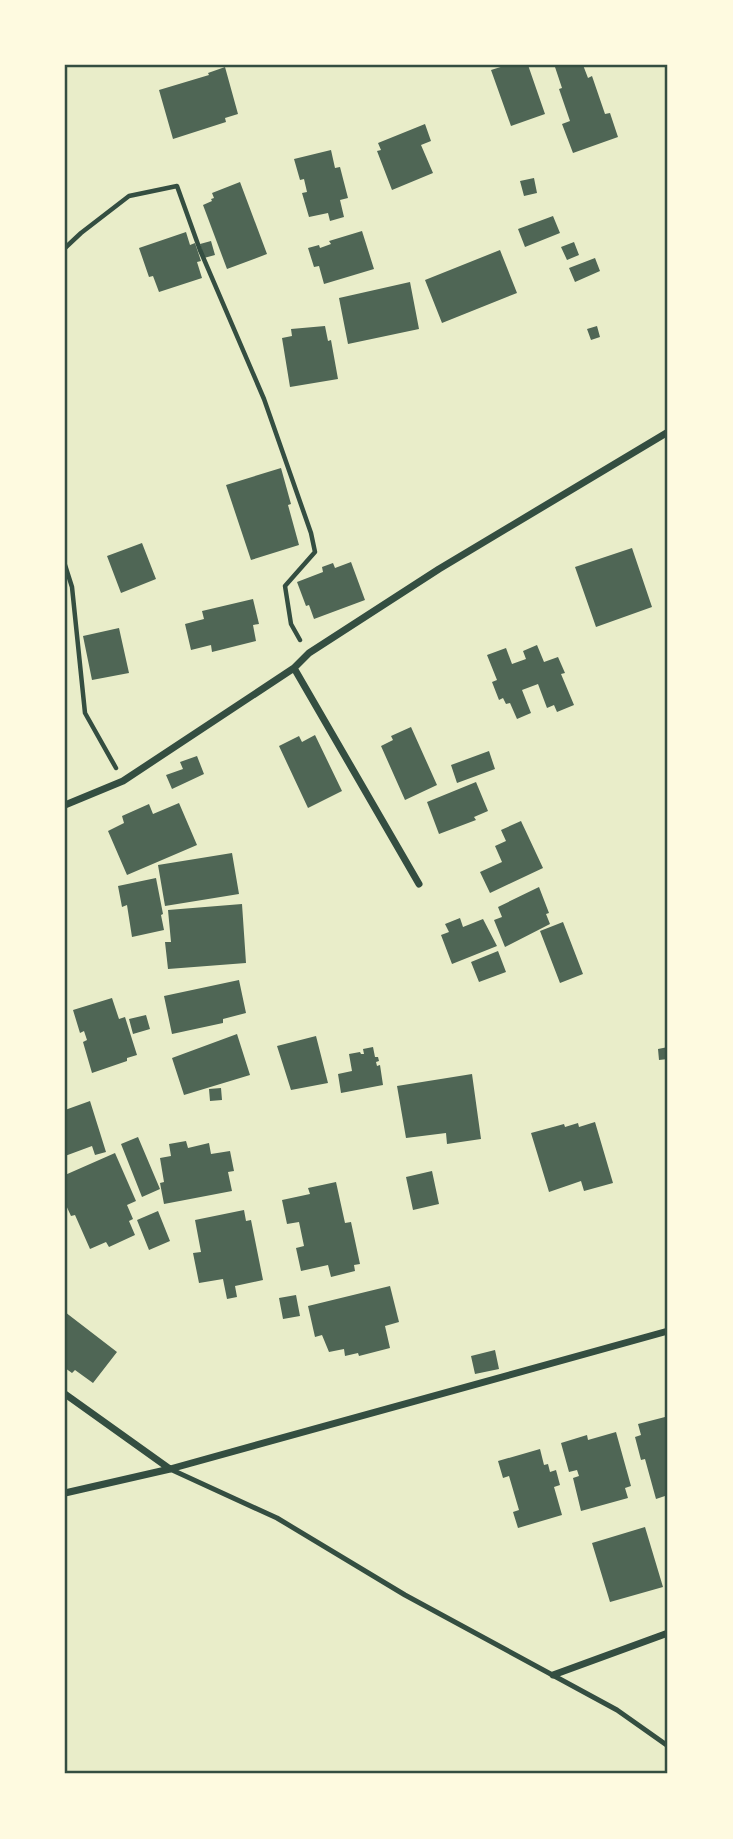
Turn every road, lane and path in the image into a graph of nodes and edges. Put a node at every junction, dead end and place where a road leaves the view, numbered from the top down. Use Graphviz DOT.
graph roads {
  1 [pos="65,247"];
  2 [pos="668,432"];
  3 [pos="65,565"];
  4 [pos="309,653"];
  5 [pos="294,668"];
  6 [pos="124,781"];
  7 [pos="65,806"];
  8 [pos="419,884"];
  9 [pos="668,1331"];
  10 [pos="65,1394"];
  11 [pos="170,1469"];
  12 [pos="65,1493"];
  13 [pos="668,1633"];
  14 [pos="553,1675"];
  15 [pos="668,1746"];
  1 -- 4 [label="path"];
  2 -- 4 [label="street"];
  3 -- 6 [label="path"];
  4 -- 5 [label="street"];
  5 -- 6 [label="street"];
  5 -- 8 [label="street"];
  6 -- 7 [label="street"];
  9 -- 11 [label="street"];
  10 -- 11 [label="street"];
  11 -- 12 [label="street"];
  11 -- 14 [label="lane"];
  13 -- 14 [label="street"];
  14 -- 15 [label="lane"];
}
